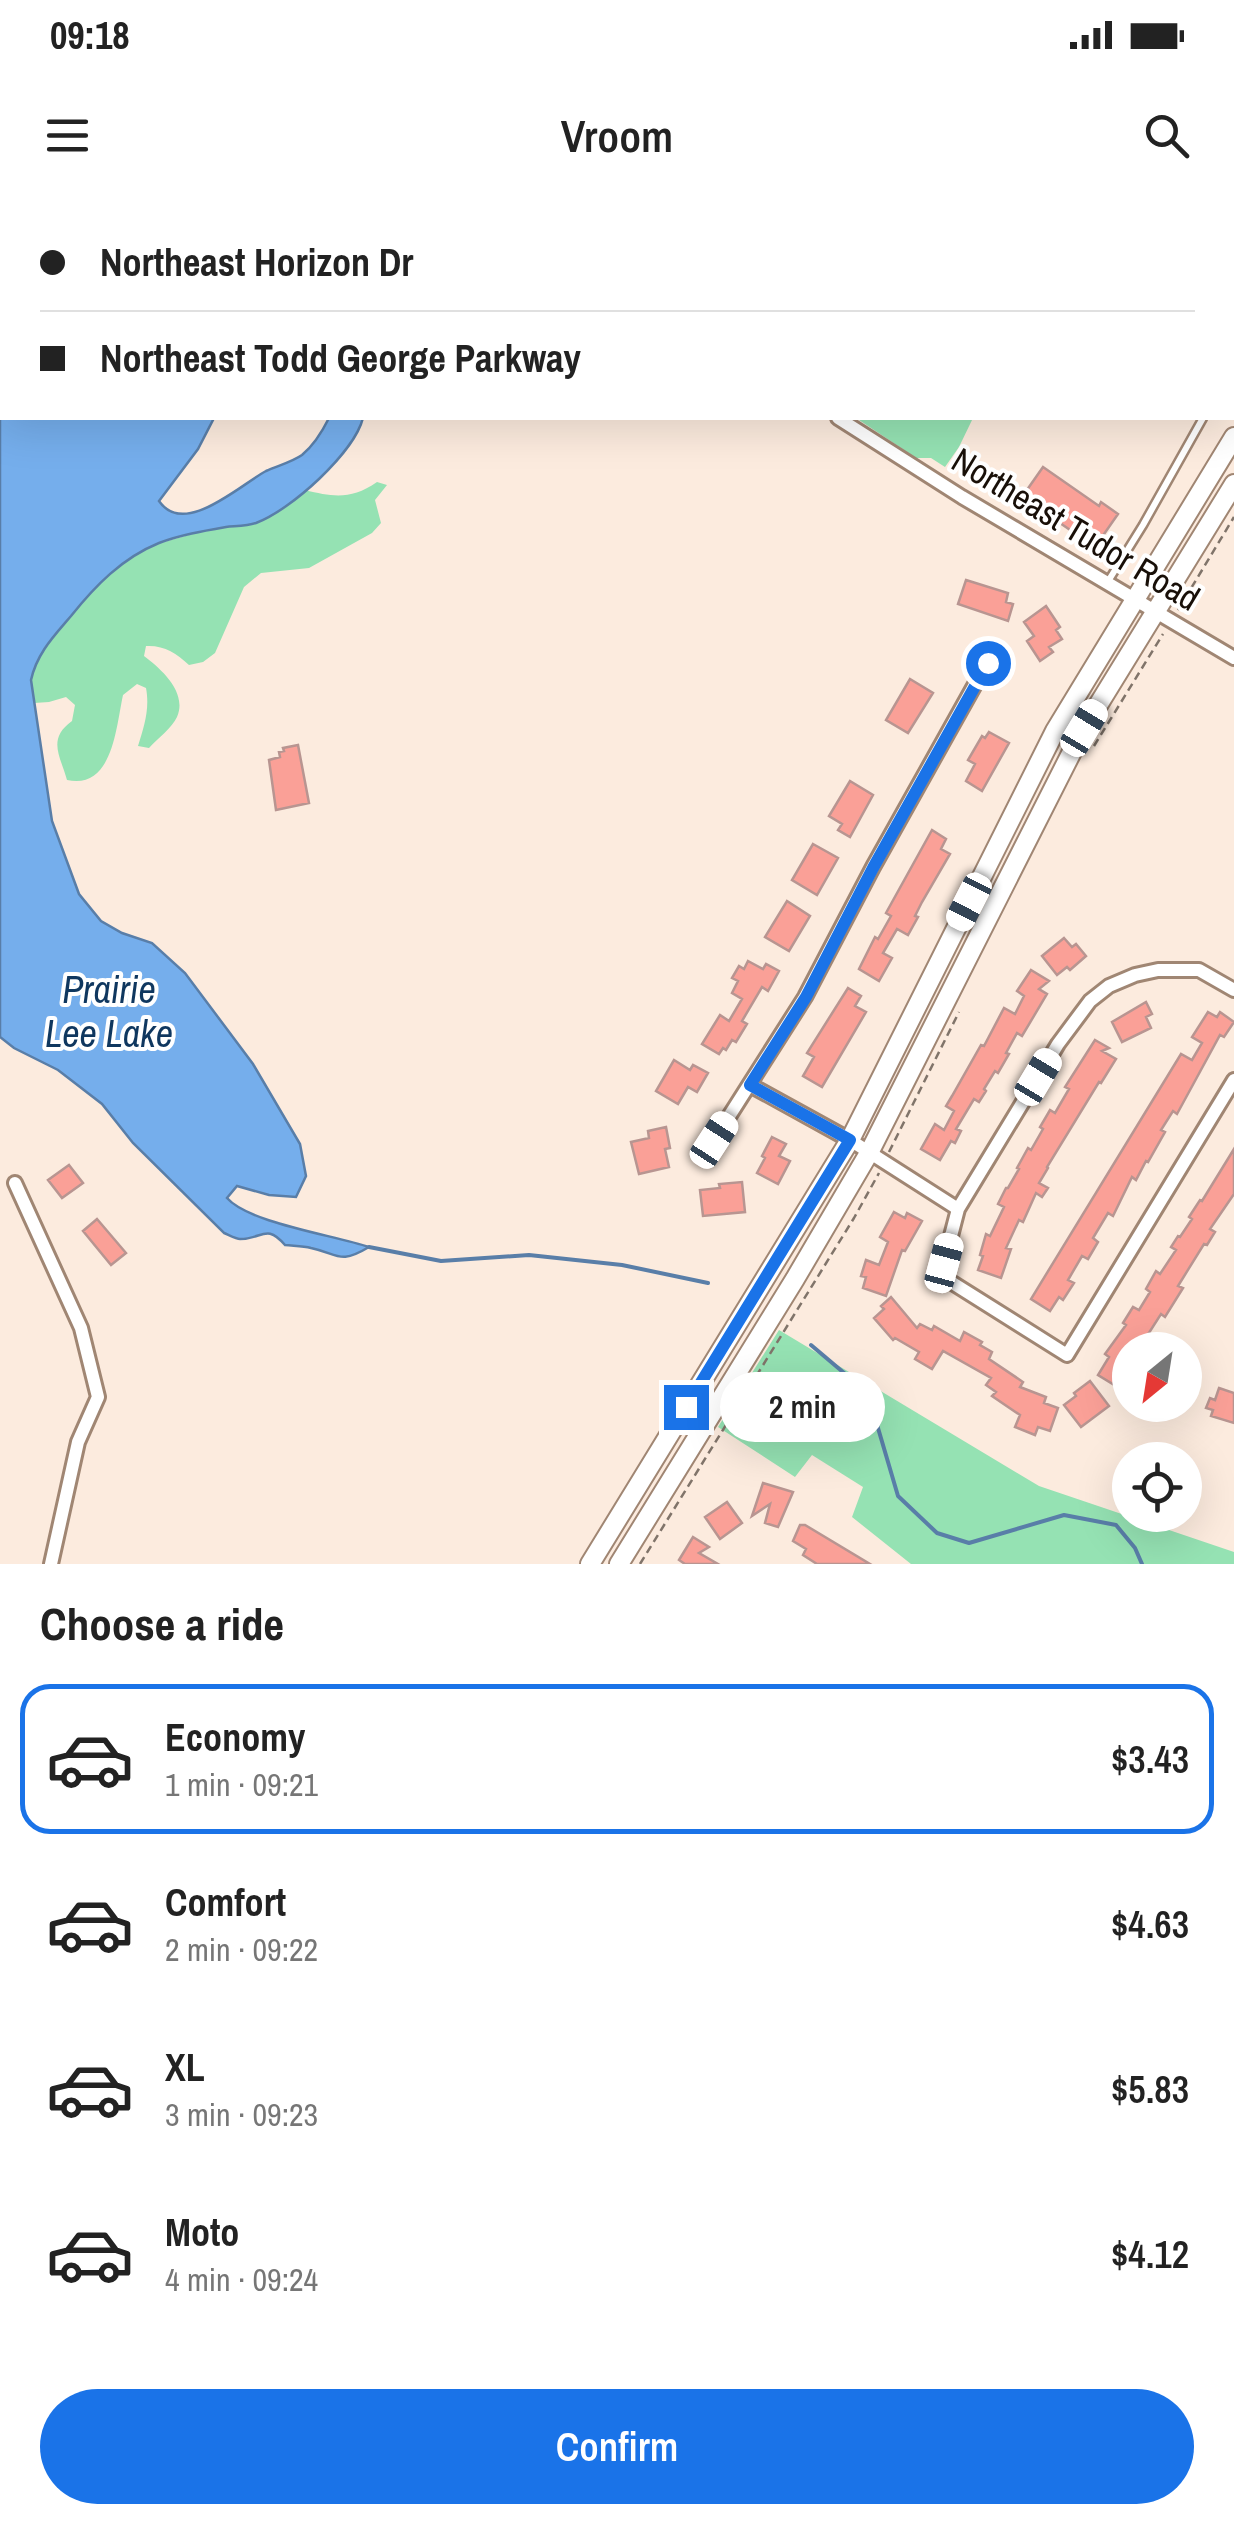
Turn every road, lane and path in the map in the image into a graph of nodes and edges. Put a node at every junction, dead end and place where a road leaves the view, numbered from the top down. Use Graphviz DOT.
graph roads {
  1 [pos="841,420"];
  2 [pos="1202,420"];
  3 [pos="1234,437"];
  4 [pos="1234,484"];
  5 [pos="1107,583"];
  6 [pos="1136,600"];
  7 [pos="1155,612"];
  8 [pos="1234,658"];
  9 [pos="988,663"];
  10 [pos="1234,990"];
  11 [pos="1234,1080"];
  12 [pos="750,1085"];
  13 [pos="714,1140"];
  14 [pos="850,1140"];
  15 [pos="870,1153"];
  16 [pos="15,1183"];
  17 [pos="958,1209"];
  18 [pos="51,1564"];
  19 [pos="590,1564"];
  20 [pos="619,1564"];
  1 -- 5 [label="street, Northeast Tudor Road"];
  2 -- 5 [label="lane"];
  3 -- 6 [label="main road"];
  4 -- 7 [label="main road"];
  5 -- 6 [label="street, Northeast Tudor Road"];
  6 -- 7 [label="street, Northeast Tudor Road"];
  6 -- 14 [label="main road"];
  7 -- 8 [label="street, Northeast Tudor Road"];
  7 -- 15 [label="main road"];
  9 -- 12 [label="street"];
  10 -- 17 [label="street"];
  11 -- 17 [label="street"];
  12 -- 13 [label="street"];
  12 -- 14 [label="street"];
  14 -- 15 [label="street"];
  14 -- 19 [label="main road"];
  15 -- 17 [label="street"];
  15 -- 20 [label="main road"];
  16 -- 18 [label="street"];
}
